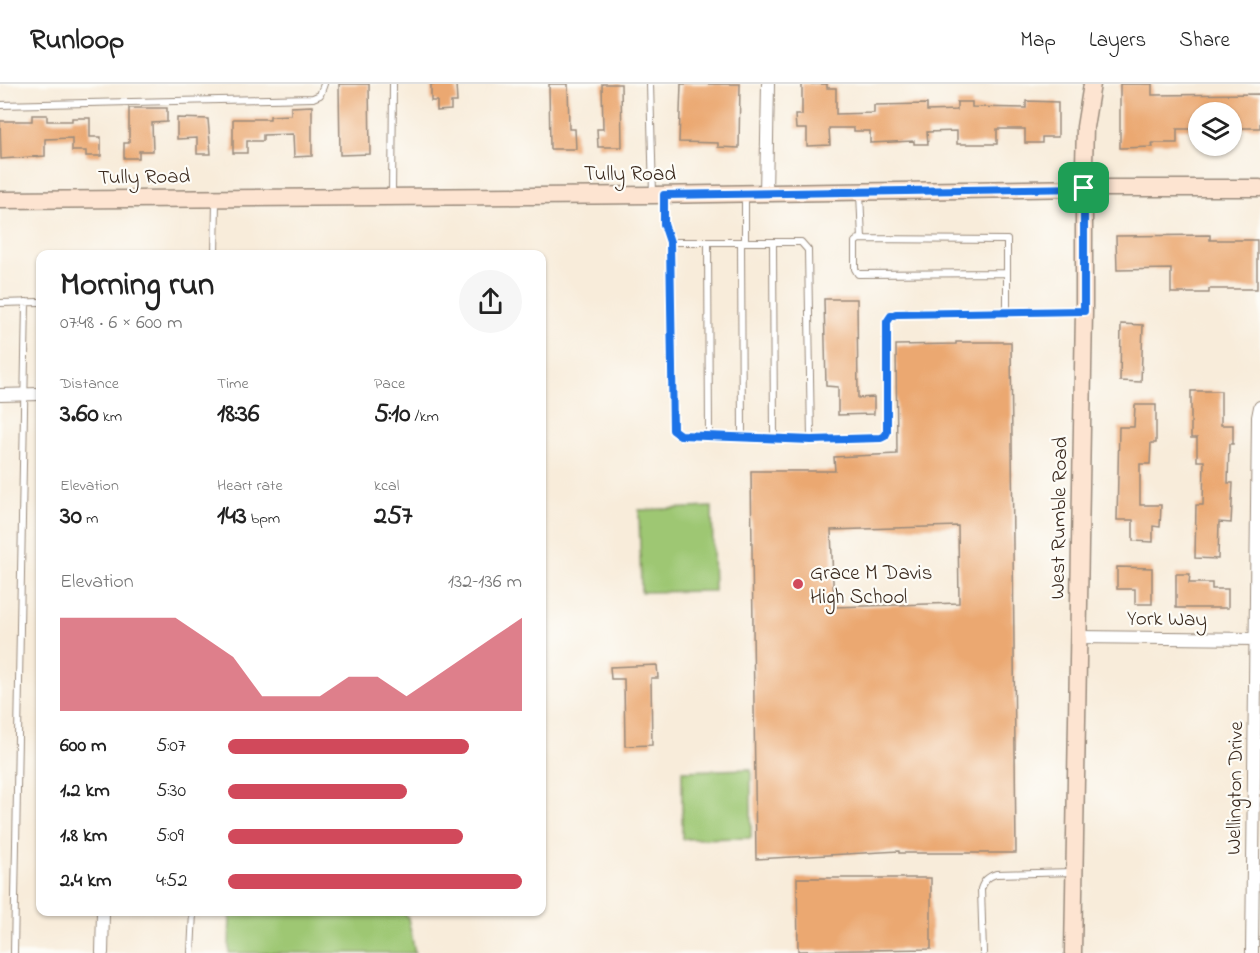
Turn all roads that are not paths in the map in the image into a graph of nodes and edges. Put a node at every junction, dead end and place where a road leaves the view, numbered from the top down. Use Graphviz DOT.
graph roads {
  1 [pos="324,84"];
  2 [pos="393,84"];
  3 [pos="650,84"];
  4 [pos="768,84"];
  5 [pos="1092,84"];
  6 [pos="0,105"];
  7 [pos="1084,188"];
  8 [pos="1260,188"];
  9 [pos="860,192"];
  10 [pos="745,194"];
  11 [pos="766,194"];
  12 [pos="658,195"];
  13 [pos="392,196"];
  14 [pos="216,197"];
  15 [pos="0,200"];
  16 [pos="862,239"];
  17 [pos="670,242"];
  18 [pos="708,242"];
  19 [pos="743,242"];
  20 [pos="773,242"];
  21 [pos="215,250"];
  22 [pos="1007,273"];
  23 [pos="26,302"];
  24 [pos="36,302"];
  25 [pos="0,303"];
  26 [pos="1084,311"];
  27 [pos="1007,312"];
  28 [pos="36,394"];
  29 [pos="0,395"];
  30 [pos="26,395"];
  31 [pos="1260,407"];
  32 [pos="709,436"];
  33 [pos="742,437"];
  34 [pos="774,438"];
  35 [pos="811,440"];
  36 [pos="1078,637"];
  37 [pos="1255,639"];
  38 [pos="1257,813"];
  39 [pos="1074,872"];
  40 [pos="103,916"];
  41 [pos="193,916"];
  42 [pos="14,953"];
  43 [pos="102,953"];
  44 [pos="191,953"];
  45 [pos="982,953"];
  46 [pos="1072,953"];
  47 [pos="1251,953"];
  1 -- 6 [label="lane"];
  2 -- 13 [label="lane"];
  3 -- 12 [label="lane"];
  4 -- 11 [label="street"];
  5 -- 7 [label="main road, West Rumble Road"];
  7 -- 8 [label="main road, Tully Road"];
  7 -- 9 [label="main road, Tully Road"];
  7 -- 26 [label="main road, West Rumble Road"];
  9 -- 11 [label="main road, Tully Road"];
  9 -- 16 [label="lane"];
  10 -- 11 [label="main road, Tully Road"];
  10 -- 12 [label="main road, Tully Road"];
  10 -- 19 [label="lane"];
  12 -- 13 [label="main road, Tully Road"];
  12 -- 17 [label="lane"];
  13 -- 14 [label="main road, Tully Road"];
  14 -- 15 [label="main road, Tully Road"];
  14 -- 21 [label="lane"];
  16 -- 22 [label="lane"];
  16 -- 22 [label="lane"];
  17 -- 18 [label="lane"];
  17 -- 32 [label="lane"];
  18 -- 19 [label="lane"];
  18 -- 32 [label="lane"];
  19 -- 20 [label="lane"];
  19 -- 33 [label="lane"];
  20 -- 34 [label="lane"];
  20 -- 35 [label="lane"];
  22 -- 27 [label="lane"];
  23 -- 24 [label="lane"];
  23 -- 25 [label="lane"];
  23 -- 30 [label="lane"];
  26 -- 27 [label="lane"];
  26 -- 36 [label="main road, West Rumble Road"];
  27 -- 35 [label="lane"];
  28 -- 30 [label="street"];
  29 -- 30 [label="street"];
  30 -- 42 [label="lane"];
  31 -- 37 [label="street, Wellington Drive"];
  32 -- 33 [label="lane"];
  33 -- 34 [label="lane"];
  34 -- 35 [label="lane"];
  36 -- 37 [label="street, York Way"];
  36 -- 39 [label="main road, West Rumble Road"];
  37 -- 38 [label="street, Wellington Drive"];
  38 -- 47 [label="street, Wellington Drive"];
  39 -- 45 [label="lane"];
  39 -- 46 [label="main road, West Rumble Road"];
  40 -- 43 [label="street"];
  41 -- 44 [label="lane"];
}
